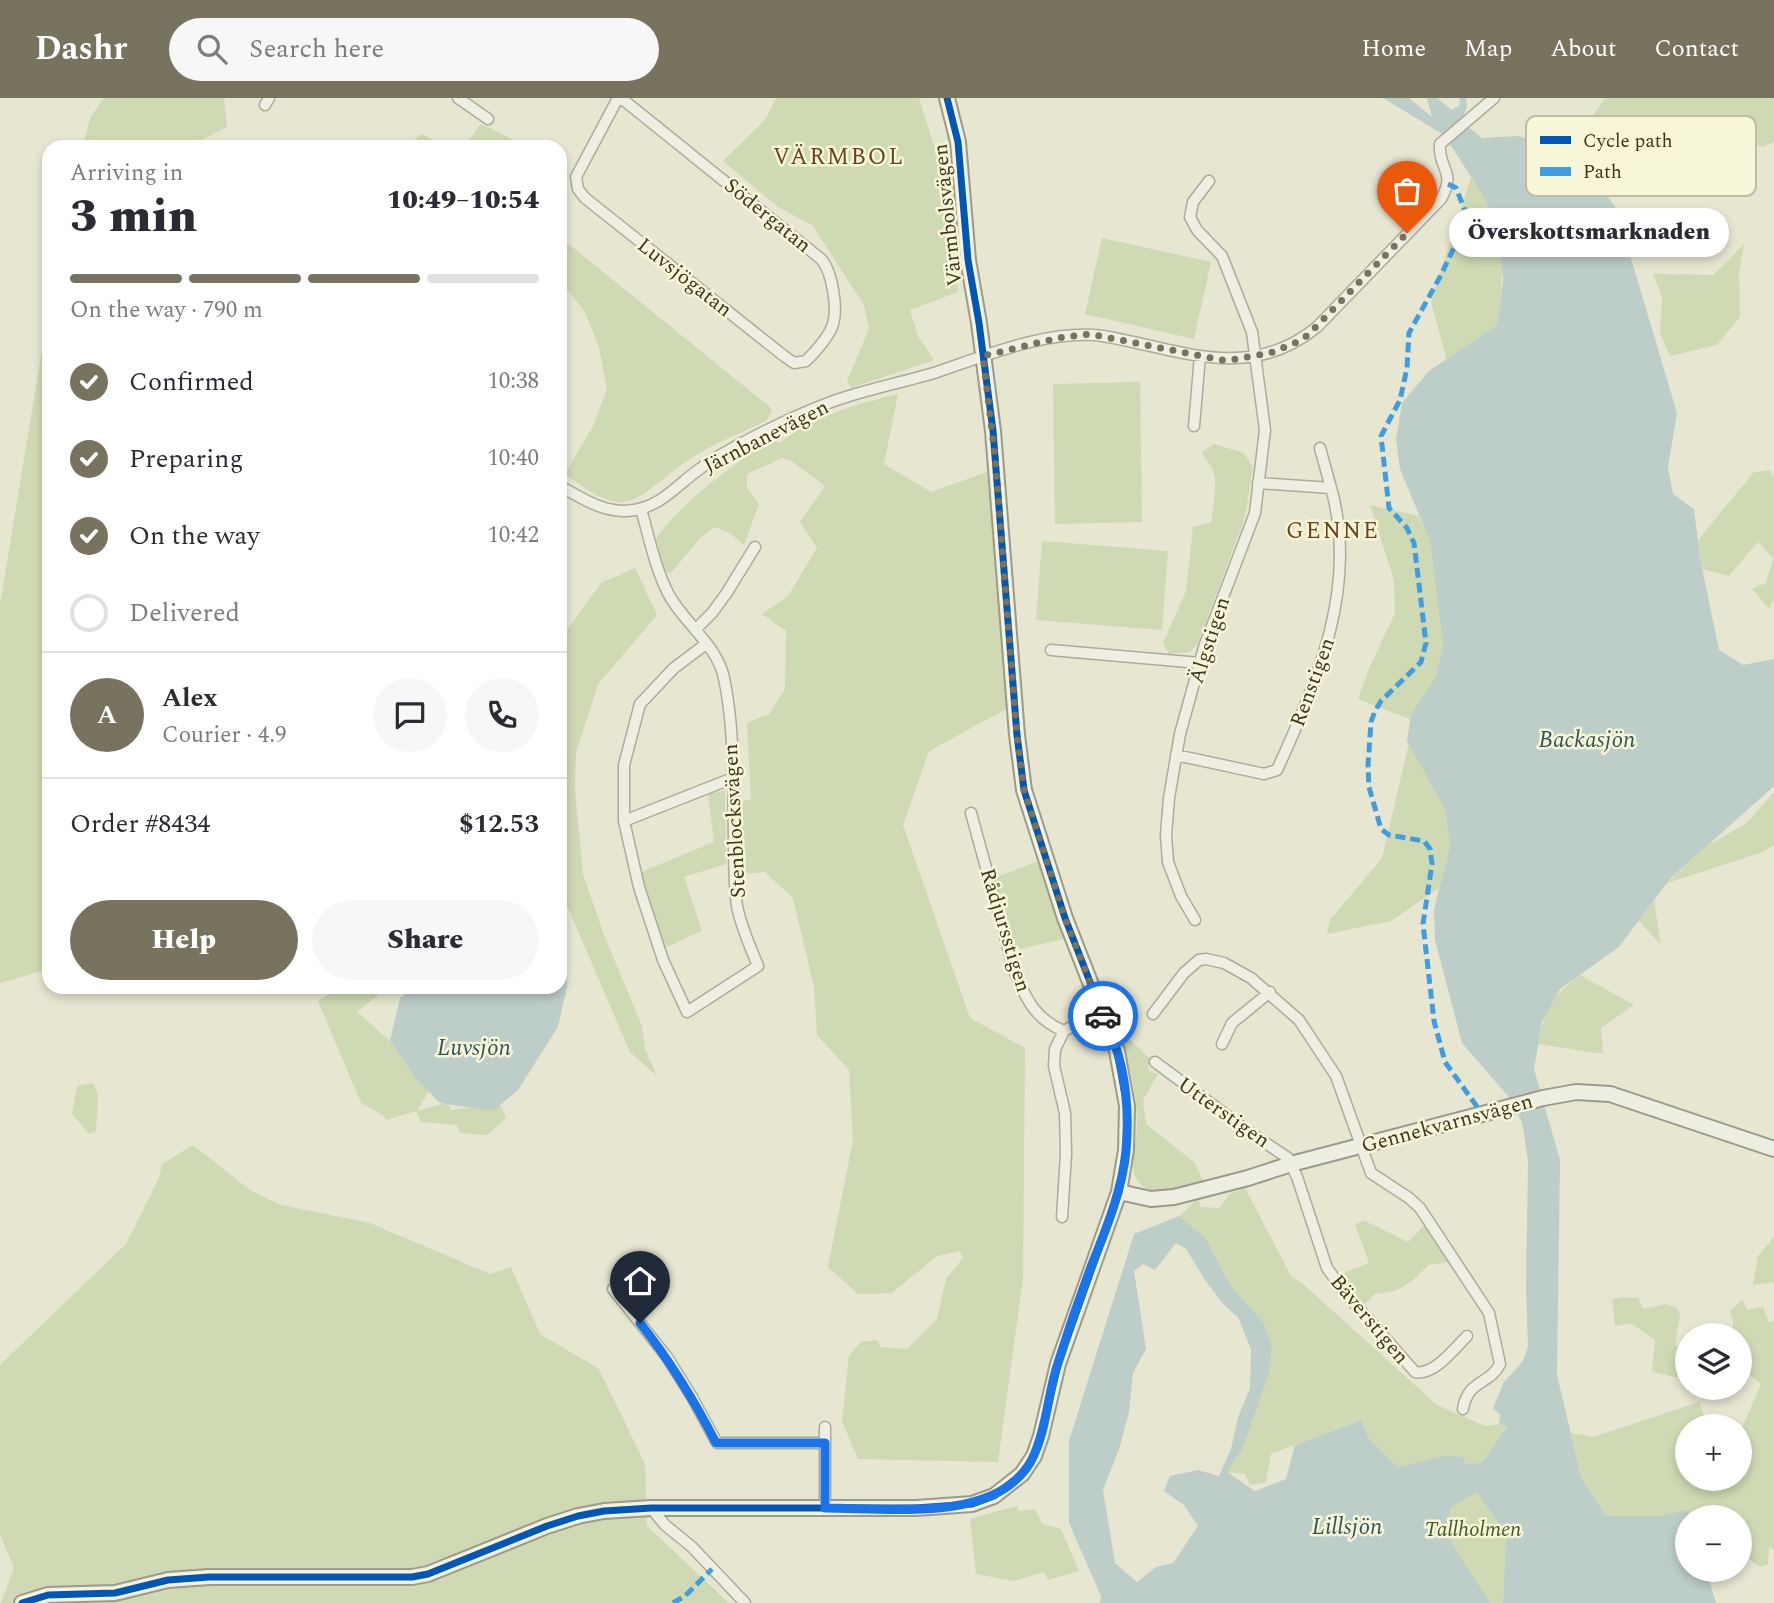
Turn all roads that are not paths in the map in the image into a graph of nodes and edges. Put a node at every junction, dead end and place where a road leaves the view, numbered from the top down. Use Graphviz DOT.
graph roads {
  1 [pos="458,98"];
  2 [pos="620,98"];
  3 [pos="947,98"];
  4 [pos="1494,98"];
  5 [pos="488,119"];
  6 [pos="1209,181"];
  7 [pos="983,356"];
  8 [pos="1200,356"];
  9 [pos="1255,357"];
  10 [pos="803,362"];
  11 [pos="1194,426"];
  12 [pos="1320,448"];
  13 [pos="1258,483"];
  14 [pos="1331,488"];
  15 [pos="567,489"];
  16 [pos="641,509"];
  17 [pos="755,547"];
  18 [pos="695,630"];
  19 [pos="706,644"];
  20 [pos="1051,650"];
  21 [pos="1200,663"];
  22 [pos="1176,755"];
  23 [pos="733,778"];
  24 [pos="971,813"];
  25 [pos="624,821"];
  26 [pos="1195,920"];
  27 [pos="1270,992"];
  28 [pos="1100,1011"];
  29 [pos="1153,1014"];
  30 [pos="1064,1031"];
  31 [pos="1222,1044"];
  32 [pos="1155,1062"];
  33 [pos="1360,1146"];
  34 [pos="1774,1149"];
  35 [pos="1291,1164"];
  36 [pos="1119,1192"];
  37 [pos="1062,1217"];
  38 [pos="613,1289"];
  39 [pos="1467,1336"];
  40 [pos="1463,1409"];
  41 [pos="825,1427"];
  42 [pos="825,1443"];
  43 [pos="651,1508"];
  44 [pos="825,1508"];
  45 [pos="22,1603"];
  46 [pos="745,1603"];
  1 -- 5 [label="street"];
  2 -- 10 [label="street, Södergatan"];
  2 -- 10 [label="street, Luvsjögatan"];
  3 -- 7 [label="street, Värmbolsvägen"];
  4 -- 9 [label="street, Järnbanevägen"];
  6 -- 9 [label="street, Älgstigen"];
  7 -- 8 [label="street, Järnbanevägen"];
  7 -- 16 [label="street, Järnbanevägen"];
  7 -- 28 [label="street, Värmbolsvägen"];
  8 -- 9 [label="street, Järnbanevägen"];
  8 -- 11 [label="street"];
  9 -- 13 [label="street, Älgstigen"];
  12 -- 14 [label="street, Renstigen"];
  13 -- 14 [label="street"];
  13 -- 21 [label="street, Älgstigen"];
  14 -- 22 [label="street, Renstigen"];
  15 -- 16 [label="street, Järnbanevägen"];
  16 -- 18 [label="street, Stenblocksvägen"];
  17 -- 18 [label="street"];
  18 -- 19 [label="street, Stenblocksvägen"];
  19 -- 23 [label="street, Stenblocksvägen"];
  19 -- 25 [label="street, Stenblocksvägen"];
  20 -- 21 [label="street"];
  21 -- 22 [label="street, Älgstigen"];
  22 -- 26 [label="street, Älgstigen"];
  23 -- 25 [label="street"];
  23 -- 25 [label="street, Stenblocksvägen"];
  24 -- 30 [label="street, Rådjursstigen"];
  27 -- 29 [label="street"];
  27 -- 31 [label="street"];
  27 -- 33 [label="street"];
  28 -- 30 [label="street"];
  28 -- 36 [label="street, Värmbolsvägen"];
  30 -- 37 [label="street"];
  32 -- 35 [label="street, Utterstigen"];
  33 -- 34 [label="street, Gennekvarnsvägen"];
  33 -- 35 [label="street, Gennekvarnsvägen"];
  33 -- 40 [label="street"];
  35 -- 36 [label="street, Gennekvarnsvägen"];
  35 -- 39 [label="street, Bäverstigen"];
  36 -- 44 [label="street, Värmbolsvägen"];
  38 -- 42 [label="street"];
  41 -- 42 [label="street"];
  42 -- 44 [label="street"];
  43 -- 44 [label="street, Värmbolsvägen"];
  43 -- 45 [label="street, Värmbolsvägen"];
  43 -- 46 [label="street"];
}
